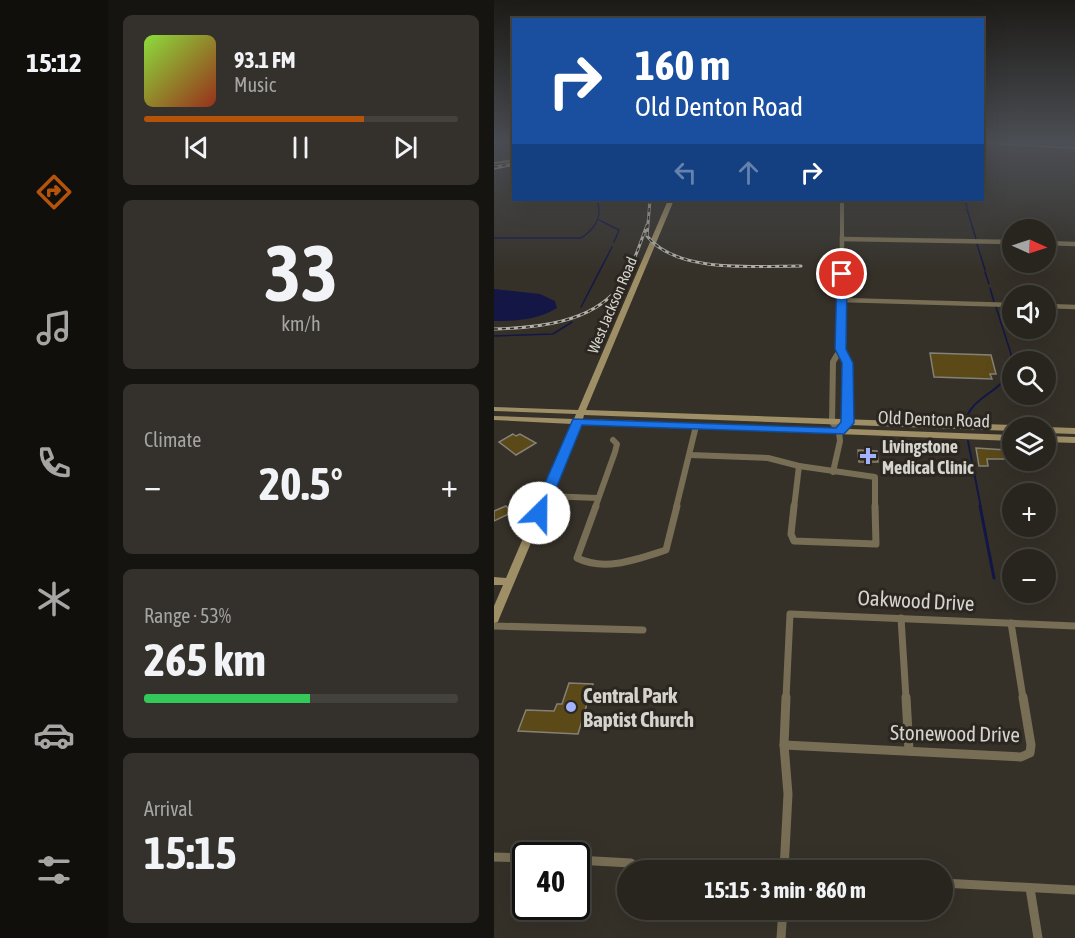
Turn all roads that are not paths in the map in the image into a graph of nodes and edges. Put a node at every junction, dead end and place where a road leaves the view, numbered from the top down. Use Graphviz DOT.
graph roads {
  1 [pos="671,201"];
  2 [pos="842,201"];
  3 [pos="842,238"];
  4 [pos="1002,242"];
  5 [pos="1056,243"];
  6 [pos="1076,244"];
  7 [pos="842,300"];
  8 [pos="1002,305"];
  9 [pos="1056,306"];
  10 [pos="1076,307"];
  11 [pos="841,349"];
  12 [pos="494,409"];
  13 [pos="579,417"];
  14 [pos="494,418"];
  15 [pos="832,422"];
  16 [pos="848,423"];
  17 [pos="696,426"];
  18 [pos="1002,428"];
  19 [pos="1056,430"];
  20 [pos="1076,431"];
  21 [pos="839,432"];
  22 [pos="1002,438"];
  23 [pos="1056,439"];
  24 [pos="614,440"];
  25 [pos="1076,440"];
  26 [pos="690,455"];
  27 [pos="799,466"];
  28 [pos="833,472"];
  29 [pos="546,496"];
  30 [pos="598,498"];
  31 [pos="494,581"];
  32 [pos="509,582"];
  33 [pos="901,618"];
  34 [pos="494,619"];
  35 [pos="1011,623"];
  36 [pos="494,626"];
  37 [pos="1076,626"];
  38 [pos="643,630"];
  39 [pos="785,745"];
  40 [pos="909,751"];
  41 [pos="494,857"];
  42 [pos="512,858"];
  43 [pos="785,860"];
  44 [pos="590,861"];
  45 [pos="617,862"];
  46 [pos="953,884"];
  47 [pos="1030,888"];
  48 [pos="1076,890"];
  49 [pos="782,920"];
  50 [pos="781,938"];
  51 [pos="1038,938"];
  1 -- 13 [label="main road, West Jackson Road"];
  2 -- 3 [label="street"];
  3 -- 4 [label="street"];
  3 -- 7 [label="street"];
  5 -- 6 [label="street"];
  7 -- 8 [label="street"];
  7 -- 11 [label="street"];
  9 -- 10 [label="street"];
  11 -- 15 [label="street"];
  11 -- 16 [label="street"];
  12 -- 13 [label="main road, Old Denton Road"];
  13 -- 14 [label="main road, Old Denton Road"];
  13 -- 15 [label="main road, Old Denton Road"];
  13 -- 17 [label="main road, Old Denton Road"];
  13 -- 29 [label="main road, West Jackson Road"];
  15 -- 16 [label="main road, Old Denton Road"];
  15 -- 21 [label="street"];
  16 -- 18 [label="main road, Old Denton Road"];
  16 -- 21 [label="street"];
  17 -- 21 [label="main road, Old Denton Road"];
  17 -- 26 [label="street"];
  19 -- 20 [label="main road"];
  21 -- 22 [label="main road, Old Denton Road"];
  21 -- 28 [label="street"];
  23 -- 25 [label="main road"];
  24 -- 30 [label="street"];
  26 -- 27 [label="street"];
  26 -- 30 [label="street"];
  27 -- 28 [label="street"];
  27 -- 28 [label="street"];
  29 -- 30 [label="street"];
  29 -- 32 [label="main road, West Jackson Road"];
  31 -- 32 [label="main road"];
  32 -- 34 [label="main road, West Jackson Road"];
  33 -- 35 [label="street, Oakwood Drive"];
  33 -- 39 [label="street, Oakwood Drive"];
  33 -- 40 [label="street"];
  35 -- 37 [label="street, Oakwood Drive"];
  35 -- 40 [label="street, Stonewood Drive"];
  36 -- 38 [label="street"];
  39 -- 40 [label="street, Stonewood Drive"];
  39 -- 43 [label="street"];
  41 -- 42 [label="street"];
  44 -- 45 [label="street"];
  46 -- 47 [label="street"];
  47 -- 48 [label="street"];
  47 -- 51 [label="street"];
  49 -- 50 [label="street"];
}
